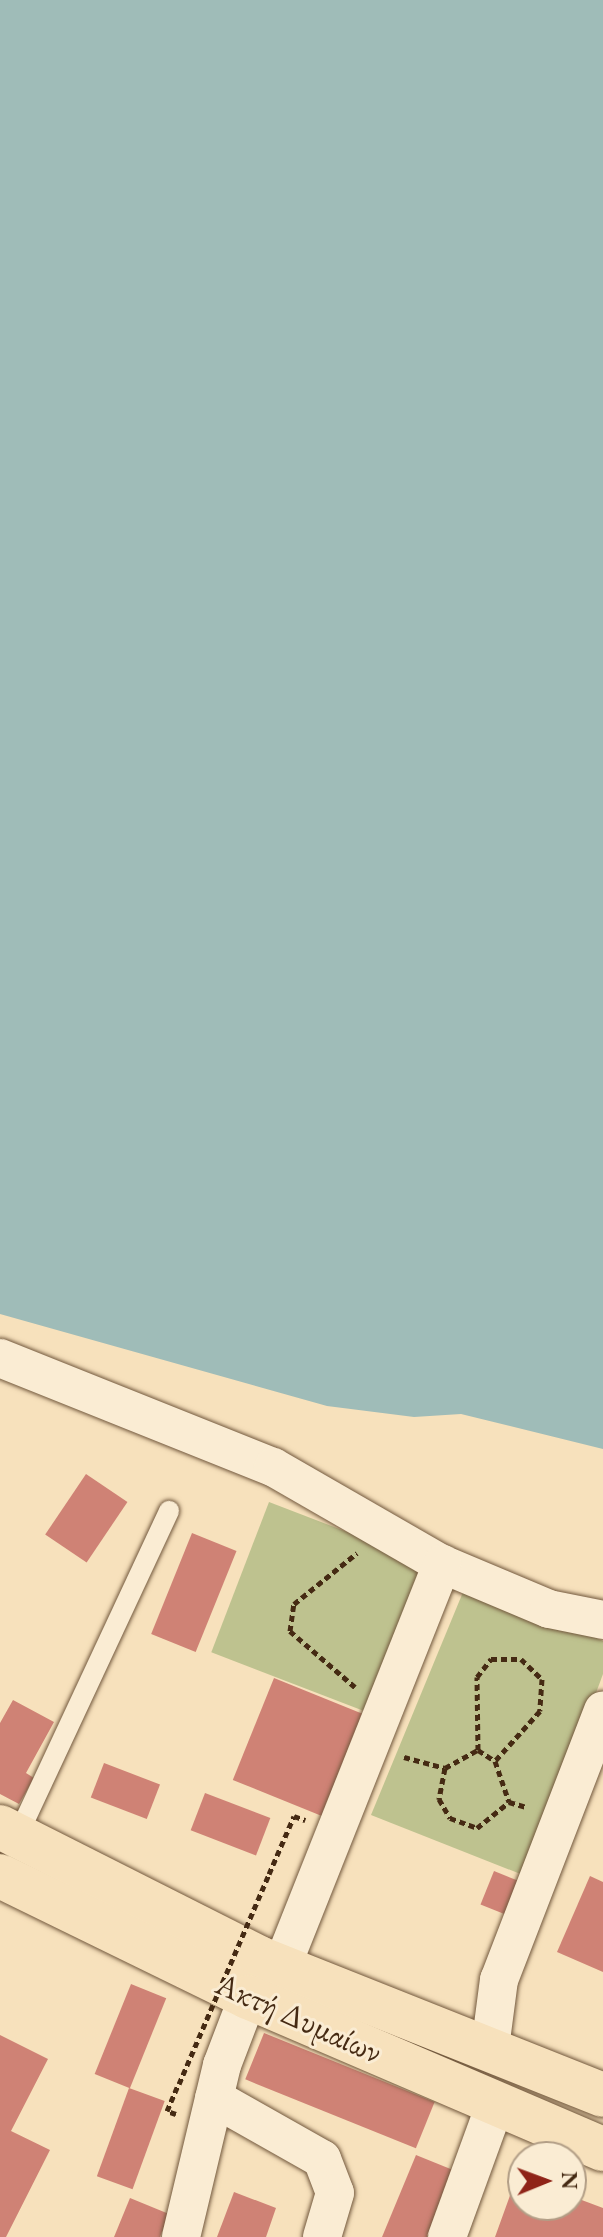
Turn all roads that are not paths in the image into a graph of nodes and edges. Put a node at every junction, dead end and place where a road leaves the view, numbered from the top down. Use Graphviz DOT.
graph roads {
  1 [pos="0,1358"];
  2 [pos="169,1511"];
  3 [pos="442,1564"];
  4 [pos="603,1620"];
  5 [pos="603,1710"];
  6 [pos="6,1847"];
  7 [pos="282,1966"];
  8 [pos="248,1997"];
  9 [pos="490,2048"];
  10 [pos="603,2095"];
  11 [pos="214,2098"];
  12 [pos="495,2105"];
  13 [pos="603,2149"];
  14 [pos="181,2237"];
  15 [pos="322,2237"];
  16 [pos="447,2237"];
  1 -- 3 [label="street"];
  2 -- 6 [label="lane"];
  3 -- 4 [label="street"];
  3 -- 7 [label="street"];
  5 -- 9 [label="street"];
  6 -- 7 [label="main road, Ακτή Δυμαίων"];
  6 -- 8 [label="main road, Ακτή Δυμαίων"];
  7 -- 9 [label="main road, Ακτή Δυμαίων"];
  8 -- 11 [label="street"];
  8 -- 12 [label="main road, Ακτή Δυμαίων"];
  9 -- 10 [label="main road, Ακτή Δυμαίων"];
  11 -- 14 [label="street"];
  11 -- 15 [label="street"];
  12 -- 13 [label="main road, Ακτή Δυμαίων"];
  12 -- 16 [label="street"];
}
